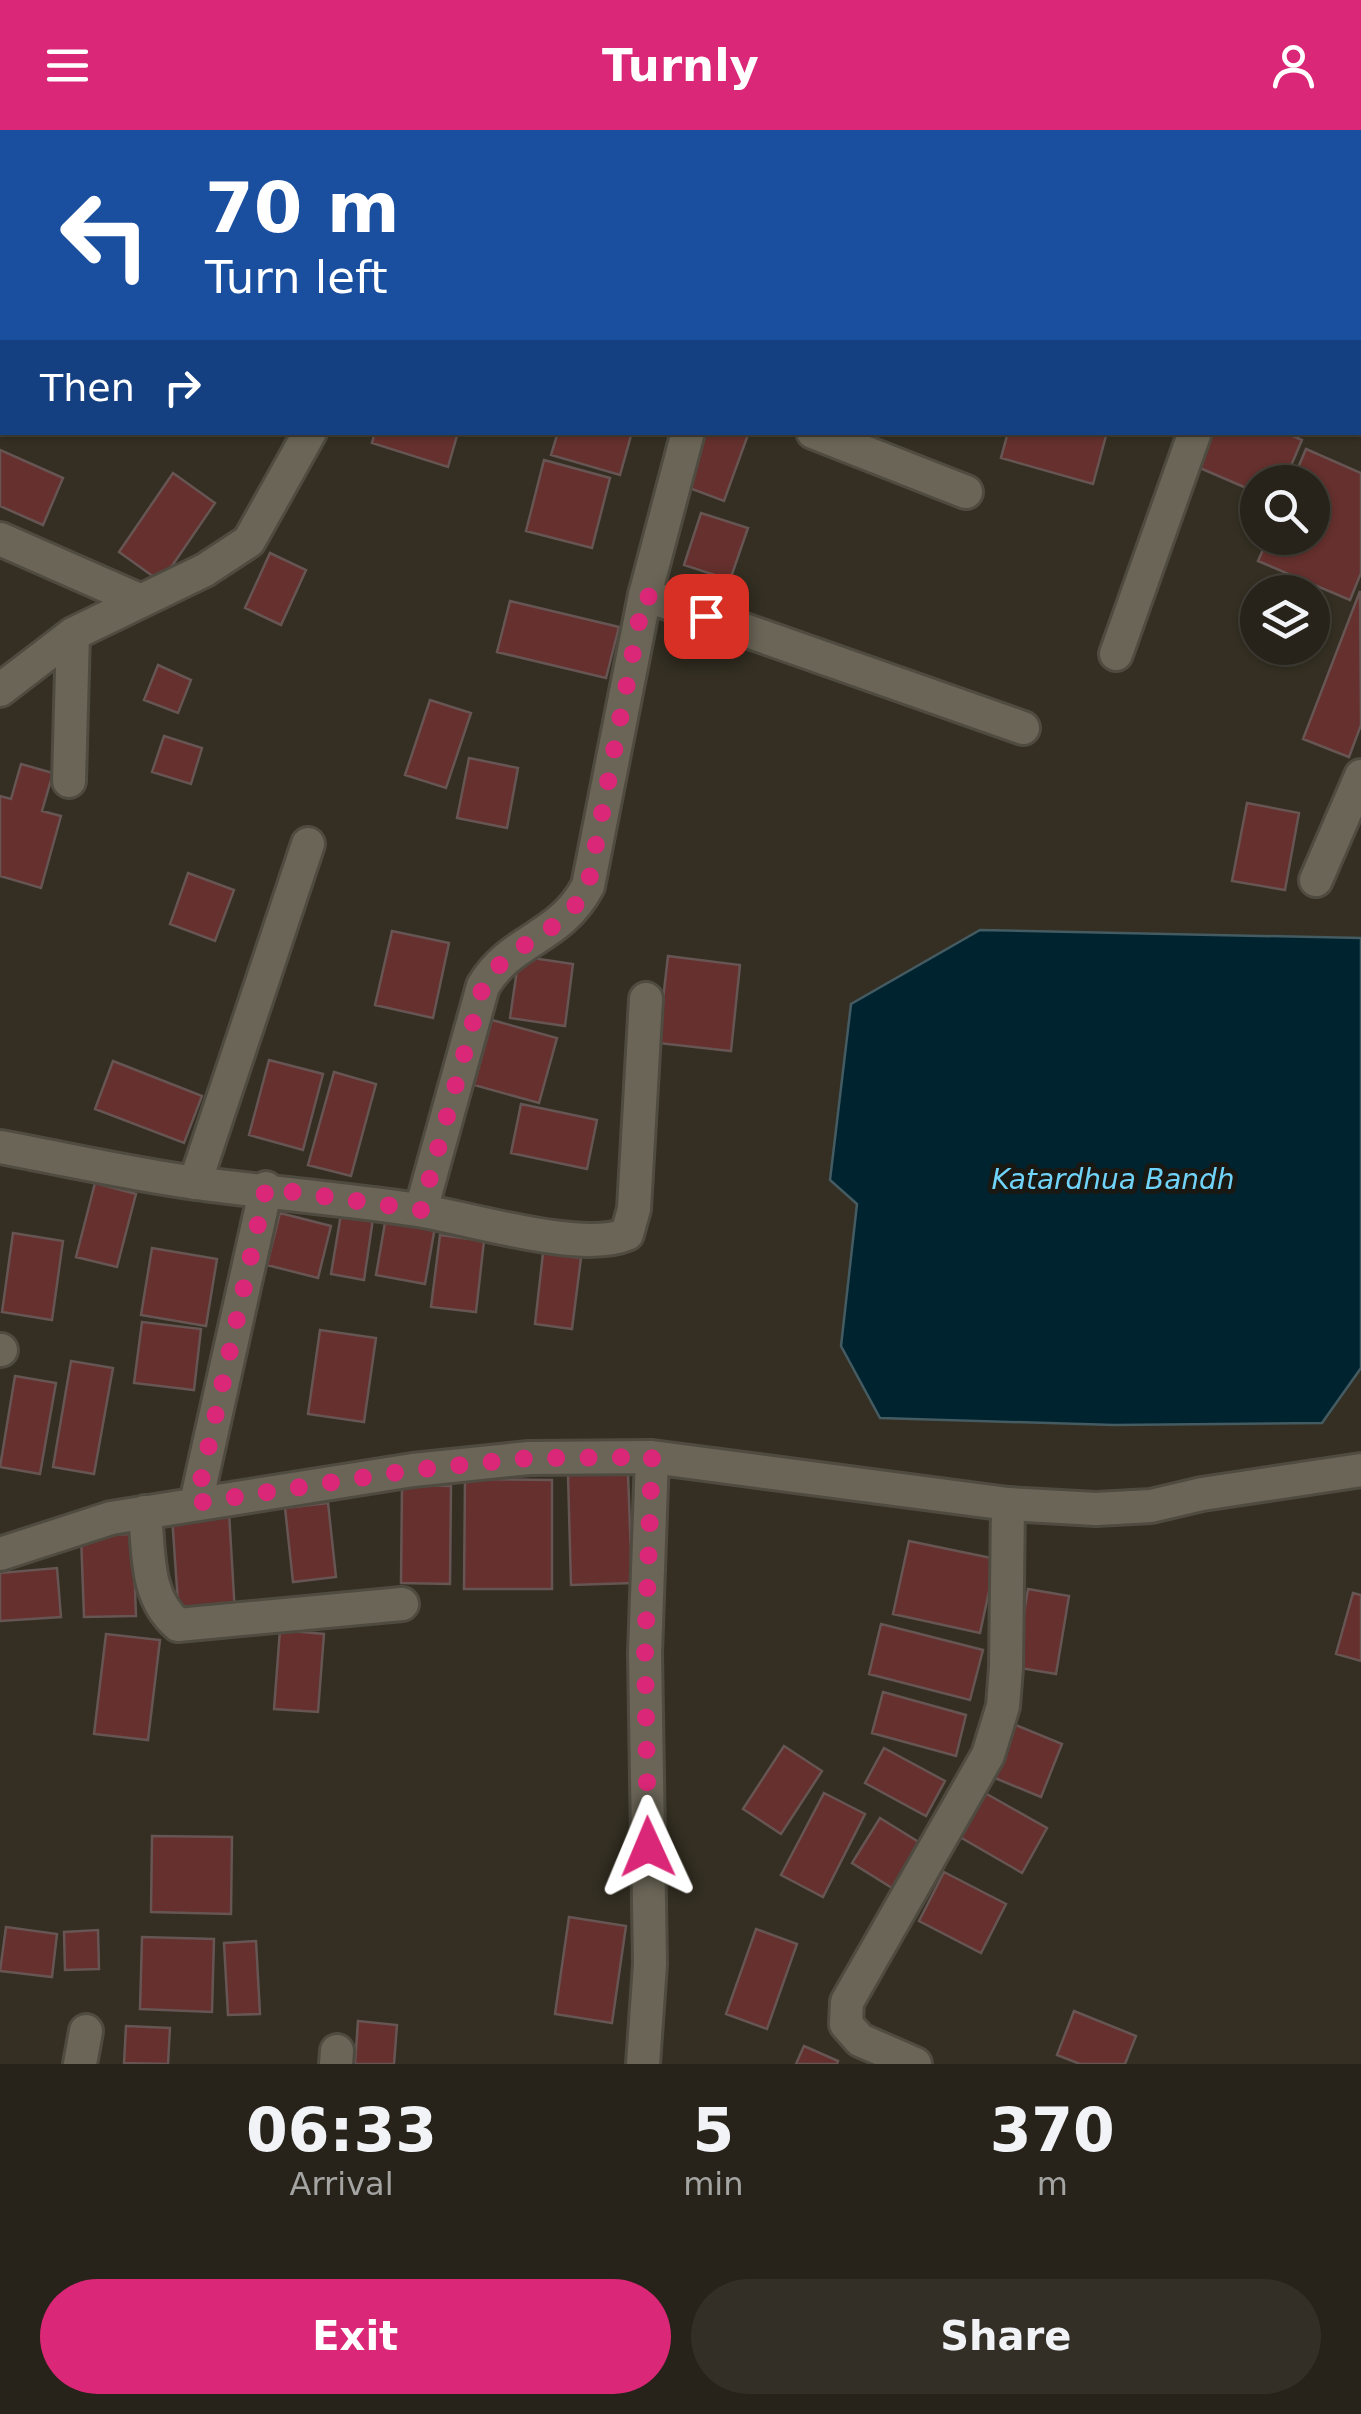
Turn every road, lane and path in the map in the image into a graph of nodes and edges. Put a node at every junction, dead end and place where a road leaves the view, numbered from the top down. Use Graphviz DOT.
graph roads {
  1 [pos="308,435"];
  2 [pos="687,435"];
  3 [pos="821,435"];
  4 [pos="1194,435"];
  5 [pos="966,492"];
  6 [pos="0,539"];
  7 [pos="644,595"];
  8 [pos="142,600"];
  9 [pos="73,634"];
  10 [pos="1116,654"];
  11 [pos="0,690"];
  12 [pos="1023,728"];
  13 [pos="1361,776"];
  14 [pos="69,780"];
  15 [pos="308,844"];
  16 [pos="1316,880"];
  17 [pos="646,999"];
  18 [pos="0,1147"];
  19 [pos="194,1183"];
  20 [pos="266,1188"];
  21 [pos="421,1210"];
  22 [pos="652,1457"];
  23 [pos="1361,1470"];
  24 [pos="196,1503"];
  25 [pos="1008,1504"];
  26 [pos="145,1512"];
  27 [pos="0,1554"];
  28 [pos="402,1604"];
  29 [pos="854,2052"];
  30 [pos="643,2064"];
  31 [pos="915,2064"];
  1 -- 8 [label="street"];
  2 -- 7 [label="street"];
  3 -- 5 [label="street"];
  4 -- 10 [label="street"];
  6 -- 8 [label="street"];
  7 -- 12 [label="street"];
  7 -- 21 [label="street"];
  8 -- 9 [label="street"];
  9 -- 11 [label="street"];
  9 -- 14 [label="street"];
  13 -- 16 [label="street"];
  15 -- 19 [label="street"];
  17 -- 21 [label="street"];
  18 -- 19 [label="street"];
  19 -- 20 [label="street"];
  20 -- 21 [label="street"];
  20 -- 24 [label="street"];
  22 -- 24 [label="street"];
  22 -- 25 [label="street"];
  22 -- 30 [label="street"];
  23 -- 25 [label="street"];
  24 -- 26 [label="street"];
  25 -- 29 [label="street"];
  26 -- 27 [label="street"];
  26 -- 28 [label="street"];
  29 -- 31 [label="street"];
}
